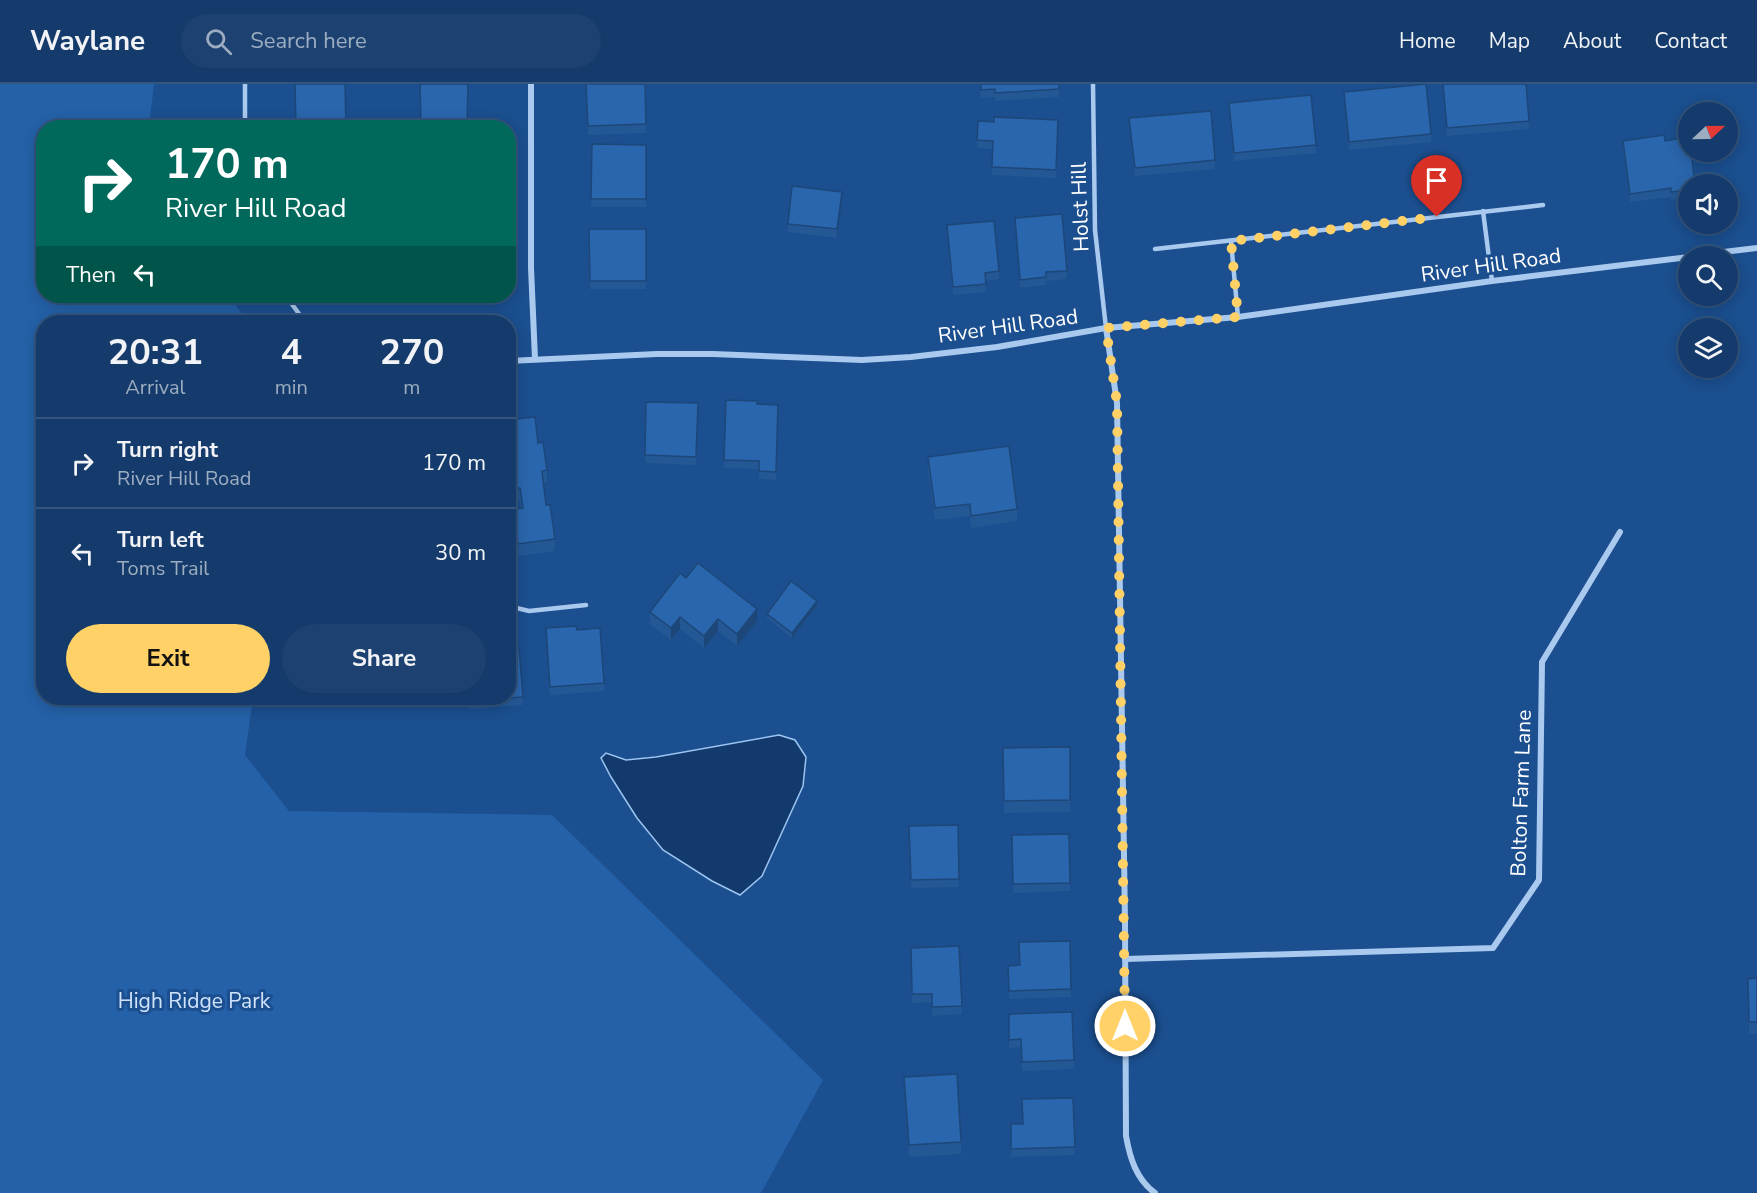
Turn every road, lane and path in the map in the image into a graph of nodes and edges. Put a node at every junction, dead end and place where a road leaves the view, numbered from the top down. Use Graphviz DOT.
graph roads {
  1 [pos="244,84"];
  2 [pos="531,84"];
  3 [pos="1093,84"];
  4 [pos="245,120"];
  5 [pos="1543,205"];
  6 [pos="1483,212"];
  7 [pos="1231,241"];
  8 [pos="1757,248"];
  9 [pos="1155,249"];
  10 [pos="1738,251"];
  11 [pos="1678,258"];
  12 [pos="1492,280"];
  13 [pos="1238,317"];
  14 [pos="1106,328"];
  15 [pos="535,359"];
  16 [pos="516,360"];
  17 [pos="1620,532"];
  18 [pos="586,605"];
  19 [pos="516,608"];
  20 [pos="1125,959"];
  21 [pos="1155,1193"];
  1 -- 4 [label="lane"];
  2 -- 15 [label="street"];
  3 -- 14 [label="lane, Holst Hill"];
  5 -- 6 [label="lane"];
  6 -- 7 [label="lane"];
  6 -- 12 [label="lane"];
  7 -- 9 [label="lane"];
  7 -- 13 [label="lane"];
  8 -- 10 [label="street, River Hill Road"];
  11 -- 12 [label="street, River Hill Road"];
  12 -- 13 [label="street, River Hill Road"];
  13 -- 14 [label="street, River Hill Road"];
  14 -- 15 [label="street, River Hill Road"];
  14 -- 20 [label="street"];
  15 -- 16 [label="street, River Hill Road"];
  17 -- 20 [label="street, Bolton Farm Lane"];
  18 -- 19 [label="lane"];
  20 -- 21 [label="street"];
}
